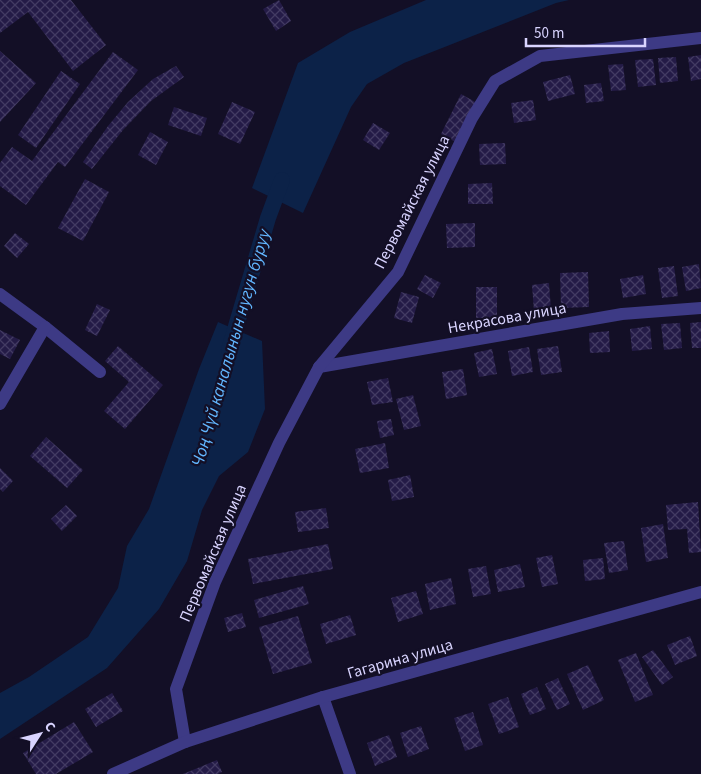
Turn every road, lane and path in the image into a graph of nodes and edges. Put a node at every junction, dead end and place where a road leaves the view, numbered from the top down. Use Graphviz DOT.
graph roads {
  1 [pos="701,38"];
  2 [pos="0,294"];
  3 [pos="701,308"];
  4 [pos="45,328"];
  5 [pos="319,367"];
  6 [pos="100,372"];
  7 [pos="0,404"];
  8 [pos="701,592"];
  9 [pos="323,697"];
  10 [pos="185,742"];
  11 [pos="113,774"];
  12 [pos="350,774"];
  1 -- 5 [label="street, Первомайская улица"];
  2 -- 4 [label="street"];
  3 -- 5 [label="street, Некрасова улица"];
  4 -- 6 [label="street"];
  4 -- 7 [label="street"];
  5 -- 10 [label="street, Первомайская улица"];
  8 -- 9 [label="street, Гагарина улица"];
  9 -- 10 [label="street, Гагарина улица"];
  9 -- 12 [label="street"];
  10 -- 11 [label="street, Гагарина улица"];
}
